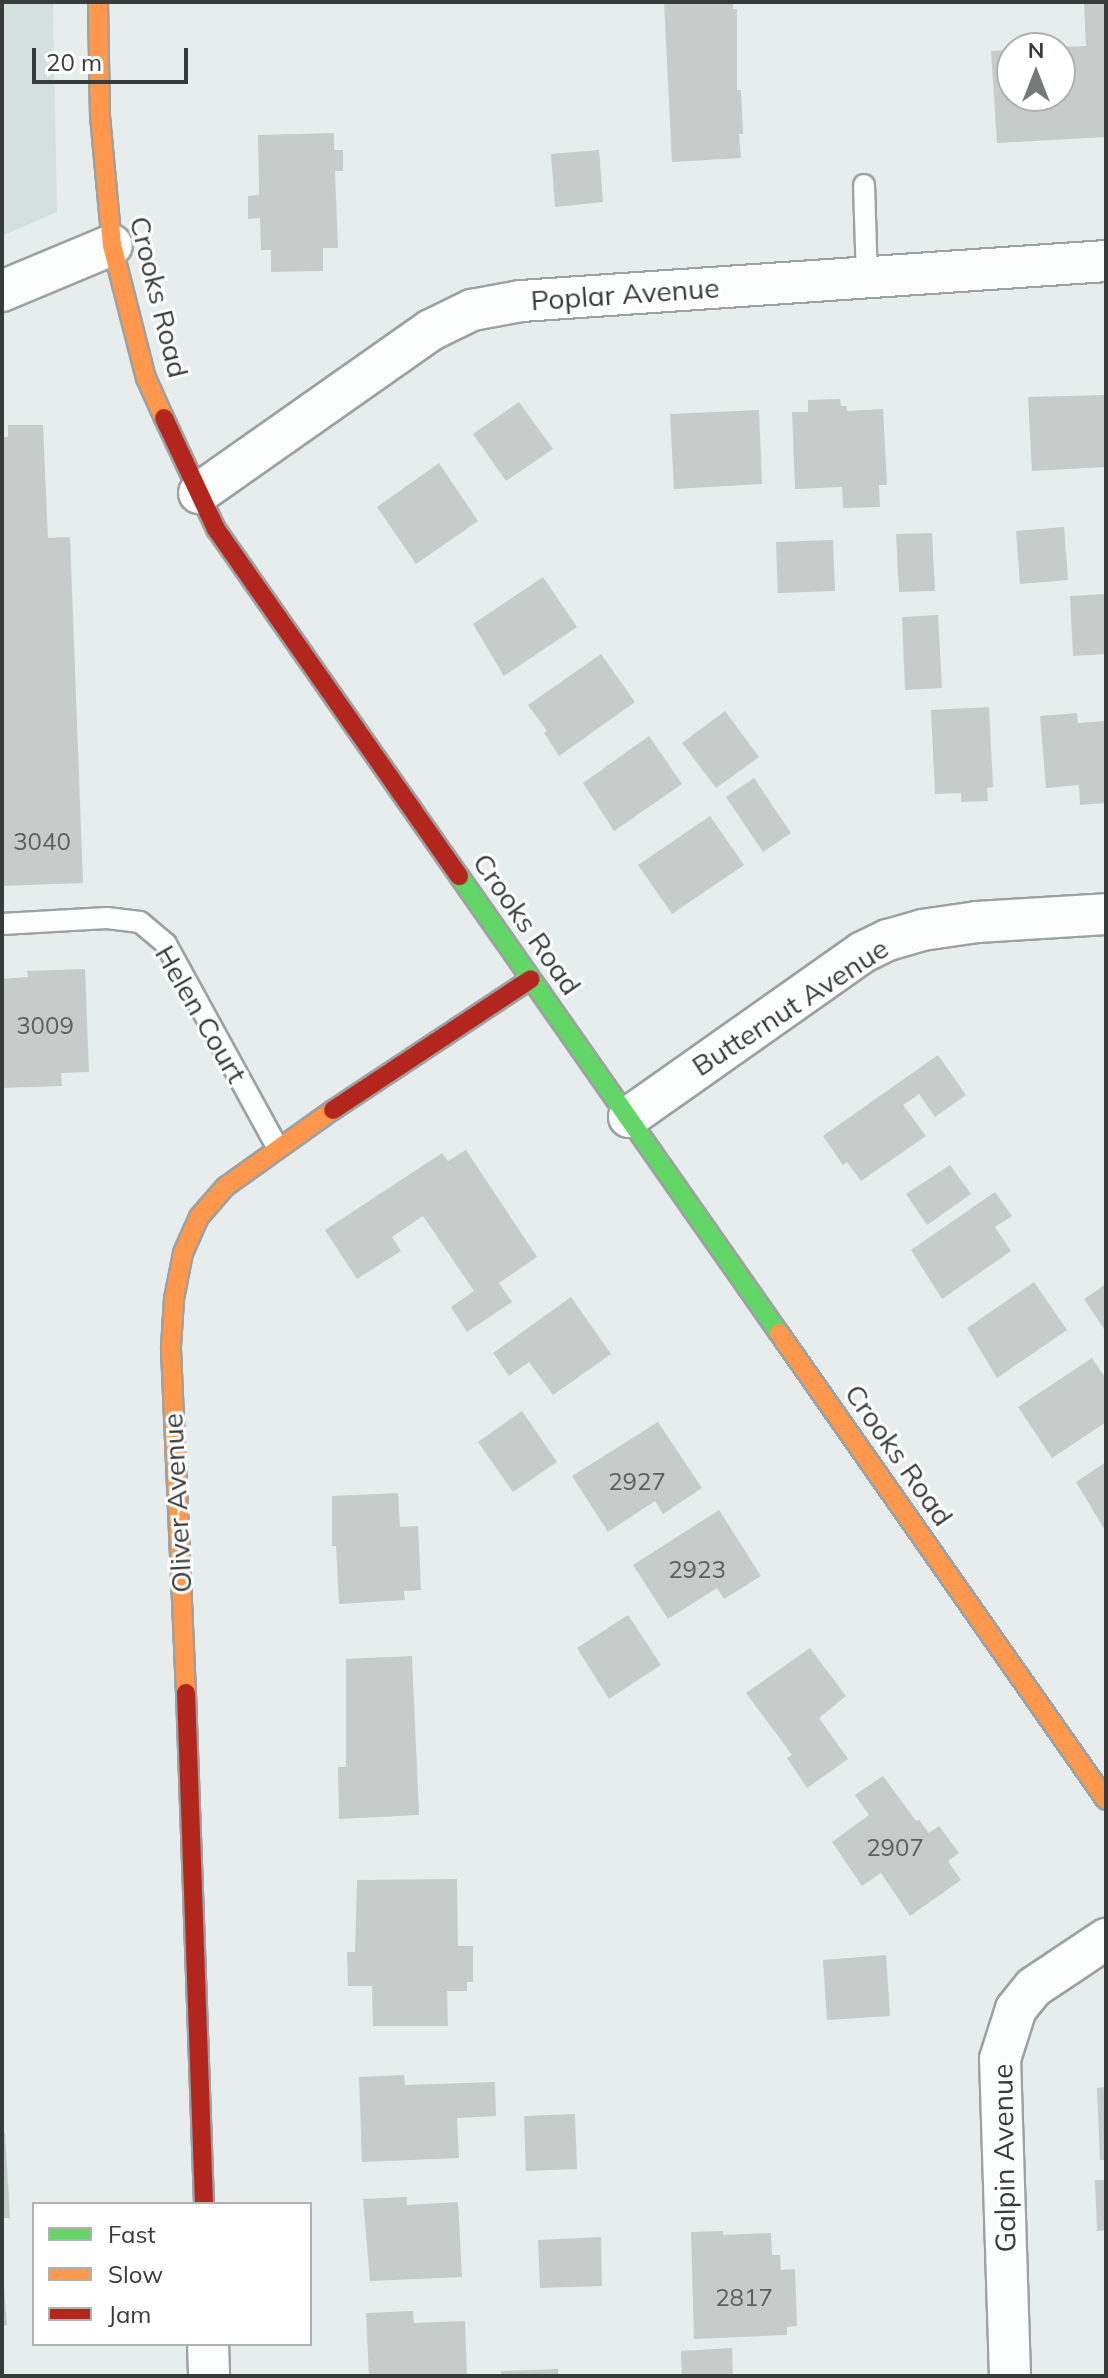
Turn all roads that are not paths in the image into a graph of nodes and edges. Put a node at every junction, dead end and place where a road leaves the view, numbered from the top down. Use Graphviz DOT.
graph roads {
  1 [pos="98,2"];
  2 [pos="864,185"];
  3 [pos="112,245"];
  4 [pos="1106,261"];
  5 [pos="867,278"];
  6 [pos="2,291"];
  7 [pos="199,493"];
  8 [pos="1106,914"];
  9 [pos="2,924"];
  10 [pos="531,979"];
  11 [pos="629,1117"];
  12 [pos="277,1147"];
  13 [pos="1106,1800"];
  14 [pos="1106,1939"];
  15 [pos="204,2202"];
  16 [pos="208,2346"];
  17 [pos="209,2376"];
  18 [pos="1010,2376"];
  1 -- 3 [label="main road, Crooks Road"];
  2 -- 5 [label="lane"];
  3 -- 6 [label="street"];
  3 -- 7 [label="main road, Crooks Road"];
  4 -- 5 [label="street, Poplar Avenue"];
  5 -- 7 [label="street, Poplar Avenue"];
  7 -- 10 [label="main road, Crooks Road"];
  8 -- 11 [label="street, Butternut Avenue"];
  9 -- 12 [label="lane, Helen Court"];
  10 -- 11 [label="main road, Crooks Road"];
  10 -- 12 [label="main road, Oliver Avenue"];
  11 -- 13 [label="main road, Crooks Road"];
  12 -- 15 [label="main road, Oliver Avenue"];
  14 -- 18 [label="street, Galpin Avenue"];
  16 -- 17 [label="street"];
}
